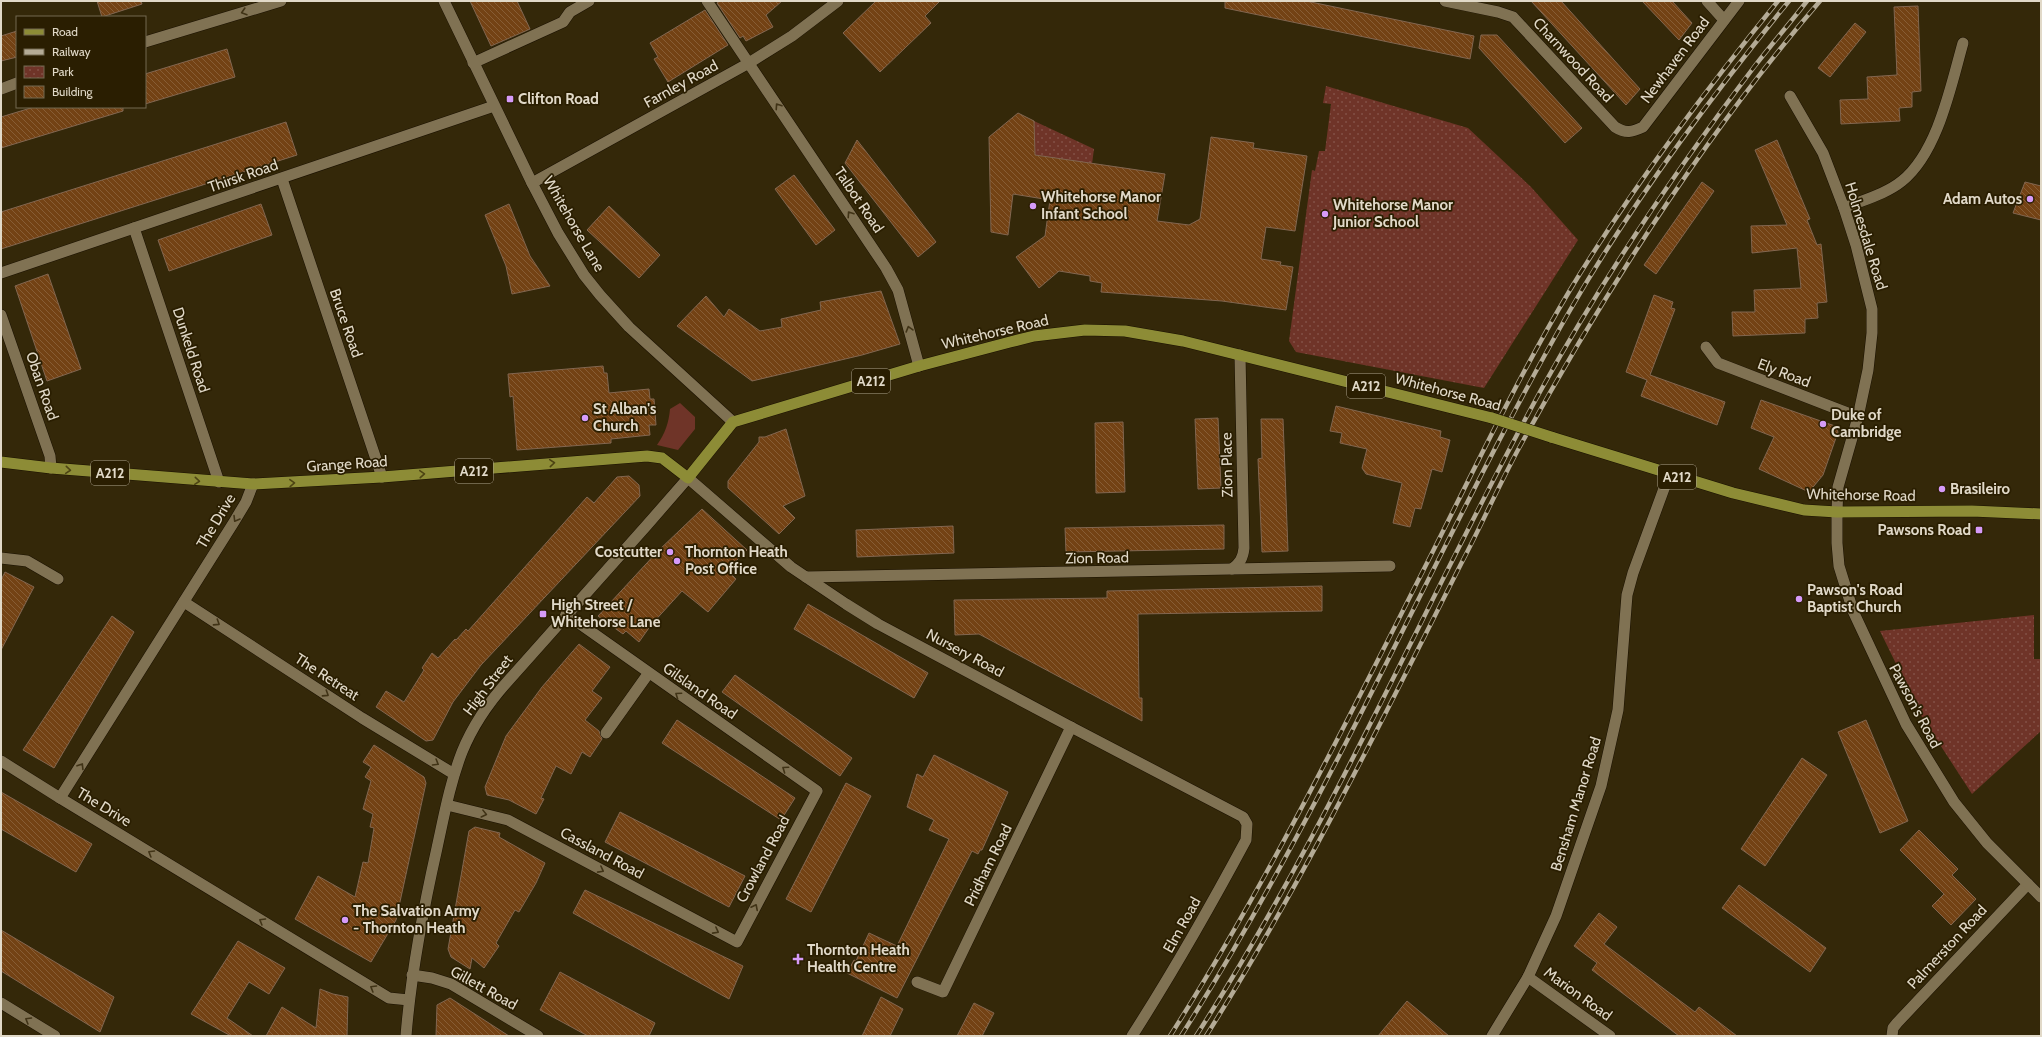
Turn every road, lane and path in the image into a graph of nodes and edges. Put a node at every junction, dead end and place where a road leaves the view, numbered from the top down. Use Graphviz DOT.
graph roads {
  1 [pos="281,1"];
  2 [pos="444,1"];
  3 [pos="589,1"];
  4 [pos="706,1"];
  5 [pos="838,1"];
  6 [pos="1445,1"];
  7 [pos="1707,1"];
  8 [pos="1739,1"];
  9 [pos="1724,20"];
  10 [pos="146,42"];
  11 [pos="1963,43"];
  12 [pos="473,63"];
  13 [pos="749,63"];
  14 [pos="16,84"];
  15 [pos="1,89"];
  16 [pos="1790,96"];
  17 [pos="494,106"];
  18 [pos="1631,133"];
  19 [pos="282,179"];
  20 [pos="532,183"];
  21 [pos="1844,208"];
  22 [pos="134,228"];
  23 [pos="1,273"];
  24 [pos="1,315"];
  25 [pos="1706,347"];
  26 [pos="1240,355"];
  27 [pos="920,366"];
  28 [pos="1858,417"];
  29 [pos="733,422"];
  30 [pos="1,462"];
  31 [pos="51,468"];
  32 [pos="1669,475"];
  33 [pos="382,477"];
  34 [pos="688,478"];
  35 [pos="220,482"];
  36 [pos="253,484"];
  37 [pos="1837,512"];
  38 [pos="2041,514"];
  39 [pos="1,558"];
  40 [pos="1390,566"];
  41 [pos="1232,569"];
  42 [pos="806,577"];
  43 [pos="58,579"];
  44 [pos="184,602"];
  45 [pos="566,614"];
  46 [pos="648,674"];
  47 [pos="1072,727"];
  48 [pos="606,733"];
  49 [pos="1,761"];
  50 [pos="454,774"];
  51 [pos="817,791"];
  52 [pos="60,798"];
  53 [pos="446,805"];
  54 [pos="1247,824"];
  55 [pos="2028,884"];
  56 [pos="2041,897"];
  57 [pos="737,942"];
  58 [pos="412,976"];
  59 [pos="1528,977"];
  60 [pos="917,982"];
  61 [pos="409,1000"];
  62 [pos="1,1003"];
  63 [pos="1892,1035"];
  64 [pos="55,1036"];
  65 [pos="406,1036"];
  66 [pos="538,1036"];
  67 [pos="1132,1036"];
  68 [pos="1492,1036"];
  69 [pos="1610,1036"];
  1 -- 10 [label="street, one-way"];
  2 -- 12 [label="street, Whitehorse Lane"];
  3 -- 12 [label="street"];
  4 -- 13 [label="street, Talbot Road"];
  5 -- 13 [label="street, Farnley Road"];
  6 -- 18 [label="street, Charnwood Road"];
  7 -- 9 [label="street"];
  8 -- 9 [label="street, Newhaven Road"];
  9 -- 18 [label="street, Newhaven Road"];
  11 -- 21 [label="street"];
  12 -- 17 [label="street, Whitehorse Lane"];
  13 -- 20 [label="street, Farnley Road"];
  27 -- 13 [label="street, Talbot Road, one-way"];
  14 -- 15 [label="street"];
  16 -- 21 [label="street, Holmesdale Road"];
  17 -- 19 [label="street, Thirsk Road"];
  17 -- 20 [label="street, Whitehorse Lane"];
  19 -- 22 [label="street, Thirsk Road"];
  19 -- 33 [label="street, Bruce Road"];
  20 -- 29 [label="street, Whitehorse Lane"];
  21 -- 28 [label="street, Holmesdale Road"];
  22 -- 23 [label="street, Thirsk Road"];
  22 -- 35 [label="street, Dunkeld Road"];
  24 -- 31 [label="street, Oban Road"];
  25 -- 28 [label="street, Ely Road"];
  26 -- 27 [label="main road, Whitehorse Road / A212"];
  26 -- 32 [label="main road, Whitehorse Road / A212, bridge"];
  26 -- 41 [label="street, Zion Place"];
  27 -- 29 [label="main road, Whitehorse Road / A212"];
  28 -- 37 [label="street, Holmesdale Road"];
  29 -- 34 [label="main road, High Street"];
  30 -- 31 [label="main road, Grange Road / A212"];
  31 -- 35 [label="main road, Grange Road / A212, one-way"];
  32 -- 37 [label="main road, Whitehorse Road / A212"];
  32 -- 59 [label="street, Bensham Manor Road"];
  33 -- 34 [label="main road, Grange Road / A212, one-way"];
  36 -- 33 [label="main road, Grange Road / A212, one-way"];
  34 -- 42 [label="street, Nursery Road"];
  34 -- 45 [label="street, High Street"];
  35 -- 36 [label="main road, Grange Road / A212"];
  36 -- 44 [label="street, The Drive, one-way"];
  37 -- 38 [label="main road, Whitehorse Road / A212"];
  37 -- 55 [label="street, Pawson's Road"];
  39 -- 43 [label="street"];
  40 -- 41 [label="street, Zion Road"];
  41 -- 42 [label="street, Zion Road"];
  42 -- 47 [label="street, Nursery Road"];
  44 -- 50 [label="street, The Retreat, one-way"];
  52 -- 44 [label="street, The Drive, one-way"];
  45 -- 46 [label="street, Gilsland Road"];
  45 -- 50 [label="street, High Street"];
  46 -- 48 [label="street"];
  51 -- 46 [label="street, Gilsland Road, one-way"];
  47 -- 54 [label="street, Nursery Road"];
  47 -- 60 [label="street, Pridham Road"];
  49 -- 52 [label="street"];
  50 -- 53 [label="street, High Street"];
  57 -- 51 [label="street, Crowland Road, one-way"];
  61 -- 52 [label="street, The Drive, one-way"];
  53 -- 57 [label="street, Cassland Road, one-way"];
  53 -- 58 [label="street, High Street"];
  54 -- 67 [label="street, Elm Road"];
  55 -- 56 [label="street, Pawson's Road"];
  55 -- 63 [label="street, Palmerston Road"];
  58 -- 61 [label="street, High Street"];
  58 -- 66 [label="street, Gillett Road"];
  59 -- 68 [label="street, Bensham Manor Road"];
  59 -- 69 [label="street, Marion Road"];
  61 -- 65 [label="street, High Street"];
  64 -- 62 [label="street, one-way"];
}
